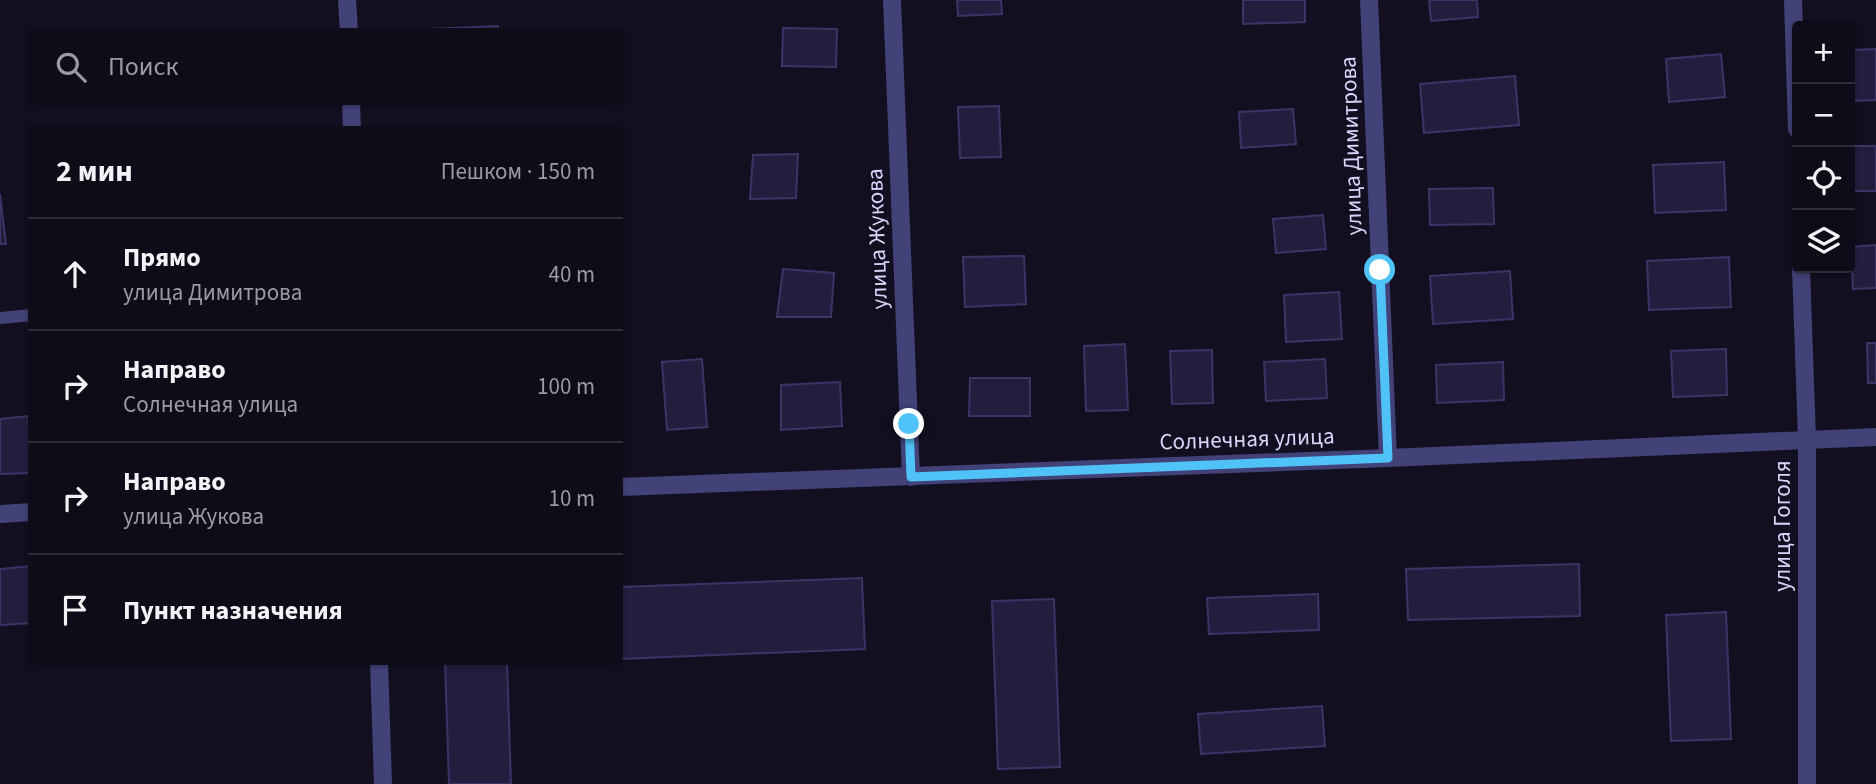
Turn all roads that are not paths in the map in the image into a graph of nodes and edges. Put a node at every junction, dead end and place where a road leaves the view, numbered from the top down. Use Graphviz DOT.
graph roads {
  1 [pos="347,0"];
  2 [pos="892,0"];
  3 [pos="1369,0"];
  4 [pos="1793,0"];
  5 [pos="349,28"];
  6 [pos="1796,84"];
  7 [pos="351,105"];
  8 [pos="352,126"];
  9 [pos="1801,273"];
  10 [pos="28,315"];
  11 [pos="0,318"];
  12 [pos="1876,437"];
  13 [pos="1807,439"];
  14 [pos="1388,458"];
  15 [pos="911,477"];
  16 [pos="623,487"];
  17 [pos="28,512"];
  18 [pos="0,514"];
  19 [pos="379,665"];
  20 [pos="383,784"];
  21 [pos="1807,784"];
  1 -- 5 [label="street"];
  2 -- 15 [label="street, улица Жукова"];
  3 -- 14 [label="street, улица Димитрова"];
  4 -- 6 [label="street"];
  7 -- 8 [label="street"];
  9 -- 13 [label="street, улица Гоголя"];
  10 -- 11 [label="lane"];
  12 -- 13 [label="street, Солнечная улица"];
  13 -- 14 [label="street, Солнечная улица"];
  13 -- 21 [label="street, улица Гоголя"];
  14 -- 15 [label="street, Солнечная улица"];
  15 -- 16 [label="street, Солнечная улица"];
  17 -- 18 [label="street"];
  19 -- 20 [label="street"];
}
